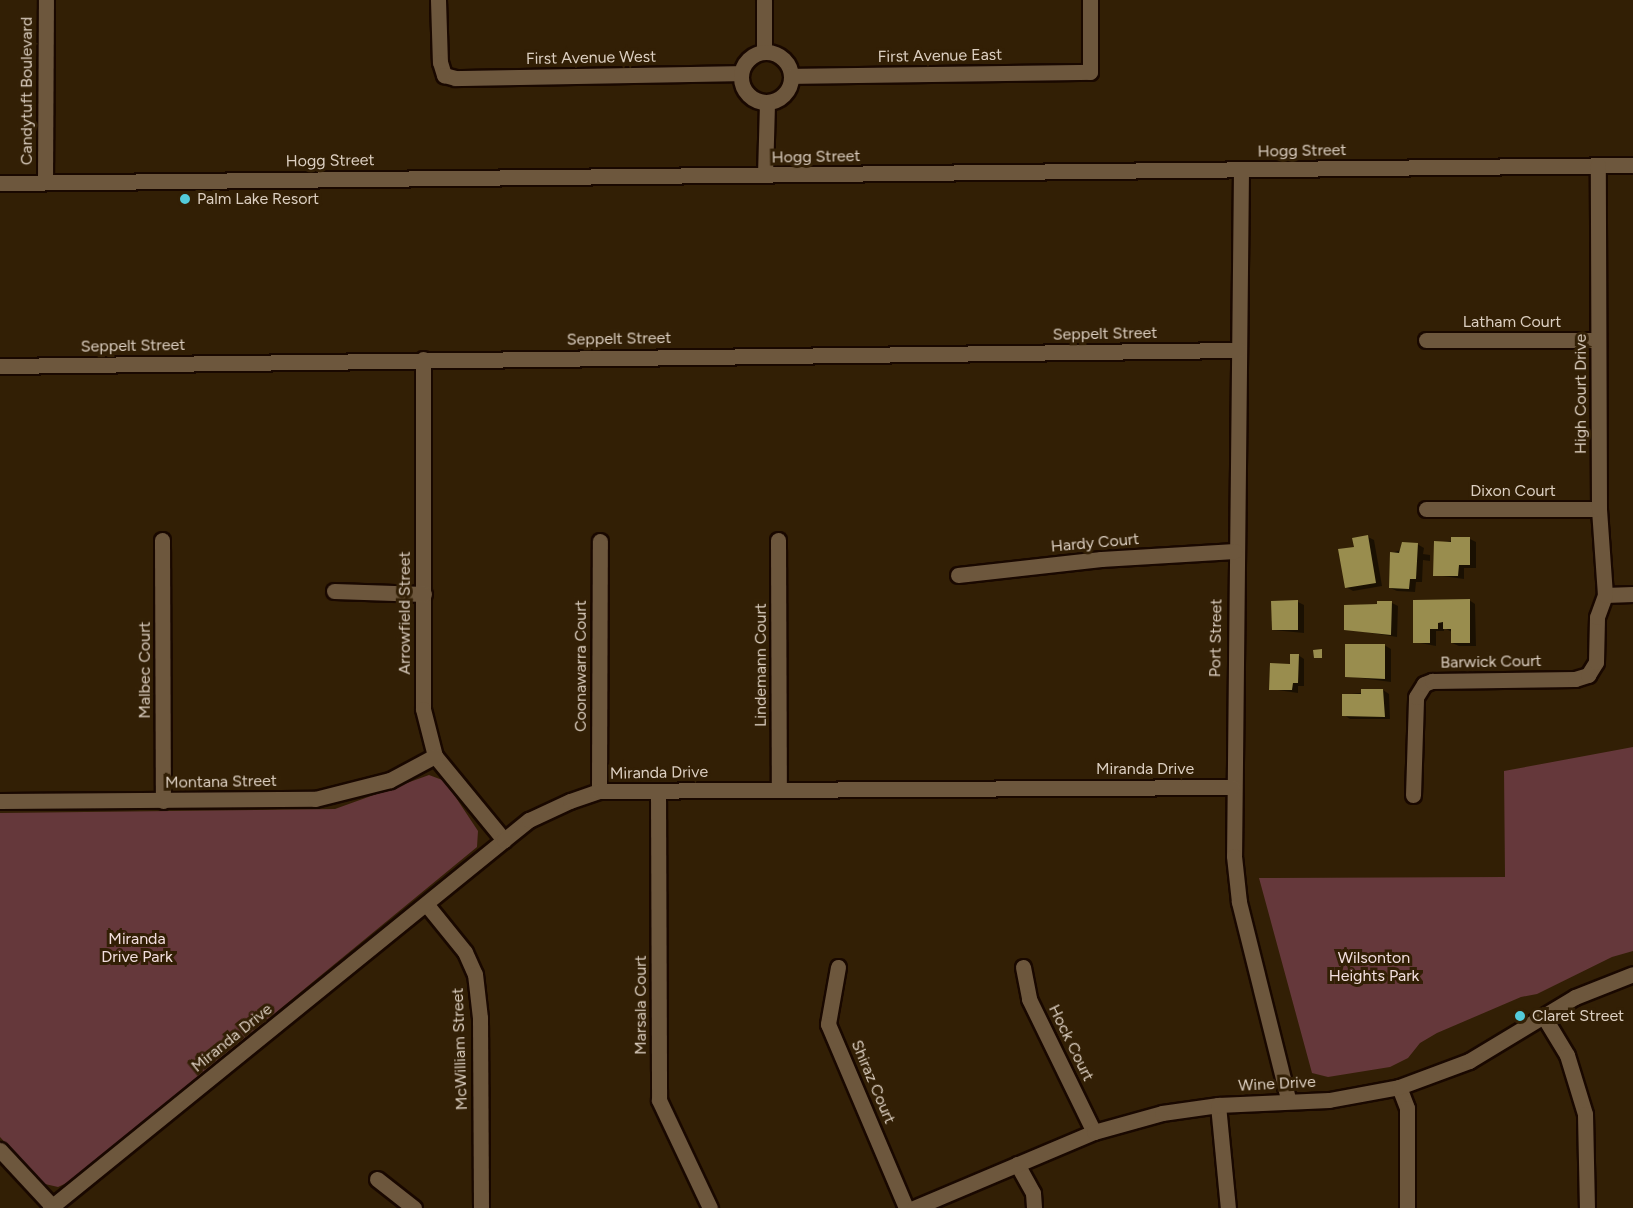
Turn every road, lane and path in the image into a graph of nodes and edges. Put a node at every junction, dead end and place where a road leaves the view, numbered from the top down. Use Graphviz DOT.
graph roads {
  1 [pos="46,0"];
  2 [pos="438,0"];
  3 [pos="764,0"];
  4 [pos="1090,0"];
  5 [pos="764,51"];
  6 [pos="740,74"];
  7 [pos="791,76"];
  8 [pos="766,102"];
  9 [pos="1598,165"];
  10 [pos="1633,165"];
  11 [pos="1241,170"];
  12 [pos="765,175"];
  13 [pos="45,182"];
  14 [pos="0,183"];
  15 [pos="1426,340"];
  16 [pos="1599,340"];
  17 [pos="1239,350"];
  18 [pos="423,359"];
  19 [pos="0,366"];
  20 [pos="1426,509"];
  21 [pos="1599,509"];
  22 [pos="162,540"];
  23 [pos="778,540"];
  24 [pos="600,542"];
  25 [pos="1235,551"];
  26 [pos="958,575"];
  27 [pos="334,591"];
  28 [pos="424,594"];
  29 [pos="1633,594"];
  30 [pos="1605,595"];
  31 [pos="435,756"];
  32 [pos="1232,787"];
  33 [pos="779,789"];
  34 [pos="599,791"];
  35 [pos="658,792"];
  36 [pos="1413,795"];
  37 [pos="0,801"];
  38 [pos="163,801"];
  39 [pos="504,840"];
  40 [pos="427,905"];
  41 [pos="838,967"];
  42 [pos="1023,967"];
  43 [pos="1633,974"];
  44 [pos="1544,1017"];
  45 [pos="1399,1087"];
  46 [pos="1288,1099"];
  47 [pos="1218,1105"];
  48 [pos="1094,1132"];
  49 [pos="0,1150"];
  50 [pos="1017,1164"];
  51 [pos="377,1179"];
  52 [pos="51,1207"];
  53 [pos="414,1208"];
  54 [pos="481,1208"];
  55 [pos="710,1208"];
  56 [pos="906,1208"];
  57 [pos="914,1208"];
  58 [pos="1034,1208"];
  59 [pos="1228,1208"];
  60 [pos="1407,1208"];
  61 [pos="1587,1208"];
  1 -- 13 [label="street, Candytuft Boulevard"];
  2 -- 6 [label="street, First Avenue West"];
  3 -- 5 [label="street"];
  4 -- 7 [label="street, First Avenue East"];
  5 -- 6 [label="street"];
  5 -- 7 [label="street"];
  6 -- 8 [label="street"];
  7 -- 8 [label="street"];
  8 -- 12 [label="street"];
  9 -- 10 [label="street, Hogg Street"];
  9 -- 11 [label="street, Hogg Street"];
  9 -- 16 [label="street, High Court Drive"];
  11 -- 12 [label="street, Hogg Street"];
  11 -- 17 [label="street, Port Street"];
  12 -- 13 [label="street, Hogg Street"];
  13 -- 14 [label="street, Hogg Street"];
  15 -- 16 [label="street, Latham Court"];
  16 -- 21 [label="street, High Court Drive"];
  17 -- 18 [label="street, Seppelt Street"];
  17 -- 25 [label="street, Port Street"];
  18 -- 19 [label="street, Seppelt Street"];
  18 -- 28 [label="street, Arrowfield Street"];
  20 -- 21 [label="street, Dixon Court"];
  21 -- 30 [label="street, High Court Drive"];
  22 -- 38 [label="street, Malbec Court"];
  23 -- 33 [label="street, Lindemann Court"];
  24 -- 34 [label="street, Coonawarra Court"];
  25 -- 26 [label="street, Hardy Court"];
  25 -- 32 [label="street, Port Street"];
  27 -- 28 [label="street"];
  28 -- 31 [label="street, Arrowfield Street"];
  29 -- 30 [label="street"];
  30 -- 36 [label="street, Barwick Court"];
  31 -- 38 [label="street, Montana Street"];
  31 -- 39 [label="street, Arrowfield Street"];
  32 -- 33 [label="street, Miranda Drive"];
  32 -- 46 [label="street, Port Street"];
  33 -- 35 [label="street, Miranda Drive"];
  34 -- 35 [label="street, Miranda Drive"];
  34 -- 39 [label="street, Miranda Drive"];
  35 -- 55 [label="street, Marsala Court"];
  37 -- 38 [label="street, Montana Street"];
  39 -- 40 [label="street, Miranda Drive"];
  40 -- 52 [label="street, Miranda Drive"];
  40 -- 54 [label="street, McWilliam Street"];
  41 -- 56 [label="street, Shiraz Court"];
  42 -- 48 [label="street, Hock Court"];
  43 -- 44 [label="street, Wine Drive"];
  44 -- 45 [label="street, Wine Drive"];
  44 -- 61 [label="street"];
  45 -- 46 [label="street, Wine Drive"];
  45 -- 60 [label="street"];
  46 -- 47 [label="street, Wine Drive"];
  47 -- 48 [label="street, Wine Drive"];
  47 -- 59 [label="street"];
  48 -- 50 [label="street, Wine Drive"];
  49 -- 52 [label="street"];
  50 -- 57 [label="street, Wine Drive"];
  50 -- 58 [label="street"];
  51 -- 53 [label="street"];
}
